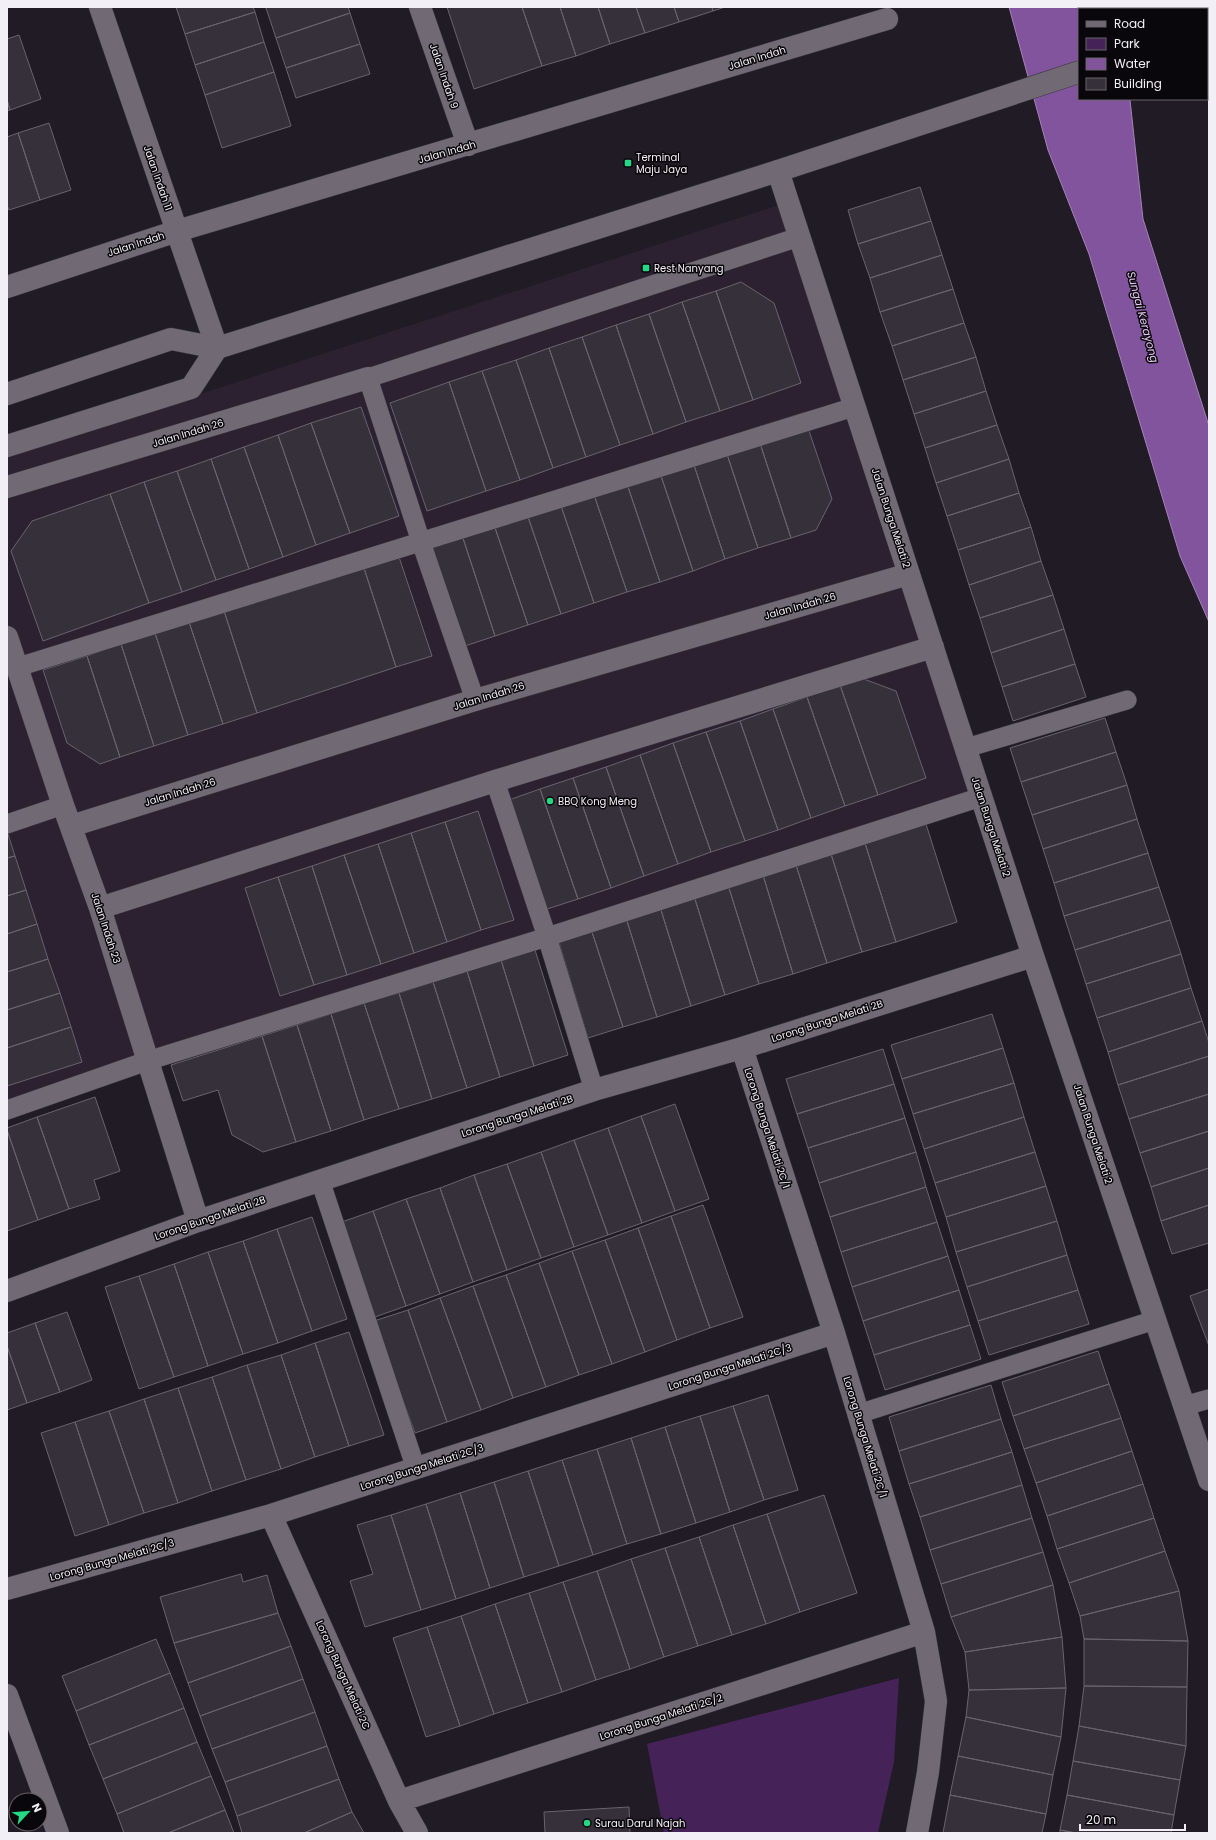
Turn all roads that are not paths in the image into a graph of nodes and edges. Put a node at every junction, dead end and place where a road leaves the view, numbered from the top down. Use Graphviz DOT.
graph roads {
  1 [pos="100,7"];
  2 [pos="420,7"];
  3 [pos="886,13"];
  4 [pos="1078,72"];
  5 [pos="468,145"];
  6 [pos="778,171"];
  7 [pos="176,231"];
  8 [pos="799,237"];
  9 [pos="7,287"];
  10 [pos="217,348"];
  11 [pos="368,378"];
  12 [pos="7,394"];
  13 [pos="854,407"];
  14 [pos="7,446"];
  15 [pos="7,487"];
  16 [pos="421,542"];
  17 [pos="910,574"];
  18 [pos="7,637"];
  19 [pos="934,647"];
  20 [pos="18,667"];
  21 [pos="475,700"];
  22 [pos="1127,700"];
  23 [pos="966,748"];
  24 [pos="495,781"];
  25 [pos="981,797"];
  26 [pos="63,806"];
  27 [pos="7,824"];
  28 [pos="71,826"];
  29 [pos="100,908"];
  30 [pos="547,937"];
  31 [pos="1033,956"];
  32 [pos="742,1048"];
  33 [pos="147,1061"];
  34 [pos="594,1090"];
  35 [pos="7,1110"];
  36 [pos="320,1180"];
  37 [pos="198,1221"];
  38 [pos="7,1291"];
  39 [pos="1155,1320"];
  40 [pos="834,1333"];
  41 [pos="1209,1399"];
  42 [pos="1184,1406"];
  43 [pos="858,1414"];
  44 [pos="416,1469"];
  45 [pos="1209,1480"];
  46 [pos="272,1515"];
  47 [pos="7,1589"];
  48 [pos="924,1632"];
  49 [pos="7,1695"];
  50 [pos="399,1801"];
  51 [pos="58,1833"];
  52 [pos="416,1833"];
  53 [pos="917,1833"];
  1 -- 7 [label="street, Jalan Indah 11"];
  2 -- 5 [label="street, Jalan Indah 9"];
  3 -- 5 [label="street, Jalan Indah"];
  4 -- 6 [label="street"];
  5 -- 7 [label="street, Jalan Indah"];
  6 -- 8 [label="street, Jalan Bunga Melati 2"];
  6 -- 10 [label="street"];
  7 -- 9 [label="street, Jalan Indah"];
  7 -- 10 [label="street, Jalan Indah 11"];
  8 -- 11 [label="lane"];
  8 -- 13 [label="street, Jalan Bunga Melati 2"];
  10 -- 12 [label="street"];
  10 -- 14 [label="street"];
  11 -- 15 [label="street, Jalan Indah 26"];
  11 -- 16 [label="lane"];
  13 -- 16 [label="lane"];
  13 -- 17 [label="street, Jalan Bunga Melati 2"];
  16 -- 20 [label="lane"];
  16 -- 21 [label="lane"];
  17 -- 19 [label="street, Jalan Bunga Melati 2"];
  17 -- 21 [label="street, Jalan Indah 26"];
  18 -- 20 [label="street, Jalan Indah 23"];
  19 -- 23 [label="street, Jalan Bunga Melati 2"];
  19 -- 24 [label="street"];
  20 -- 26 [label="street, Jalan Indah 23"];
  21 -- 28 [label="street, Jalan Indah 26"];
  22 -- 23 [label="lane"];
  23 -- 25 [label="street, Jalan Bunga Melati 2"];
  24 -- 29 [label="street"];
  24 -- 30 [label="lane"];
  25 -- 30 [label="lane"];
  25 -- 31 [label="street, Jalan Bunga Melati 2"];
  26 -- 27 [label="lane"];
  26 -- 28 [label="street, Jalan Indah 23"];
  28 -- 29 [label="street, Jalan Indah 23"];
  29 -- 33 [label="street, Jalan Indah 23"];
  30 -- 33 [label="lane"];
  30 -- 34 [label="lane"];
  31 -- 32 [label="street, Lorong Bunga Melati 2B"];
  31 -- 39 [label="street, Jalan Bunga Melati 2"];
  32 -- 34 [label="street, Lorong Bunga Melati 2B"];
  32 -- 40 [label="street, Lorong Bunga Melati 2C/1"];
  33 -- 35 [label="lane"];
  33 -- 37 [label="street, Jalan Indah 23"];
  34 -- 36 [label="street, Lorong Bunga Melati 2B"];
  36 -- 37 [label="street, Lorong Bunga Melati 2B"];
  36 -- 44 [label="lane"];
  37 -- 38 [label="street, Lorong Bunga Melati 2B"];
  39 -- 42 [label="street, Jalan Bunga Melati 2"];
  39 -- 43 [label="lane"];
  40 -- 43 [label="street, Lorong Bunga Melati 2C/1"];
  40 -- 44 [label="street, Lorong Bunga Melati 2C/3"];
  41 -- 42 [label="lane"];
  42 -- 45 [label="street, Jalan Bunga Melati 2"];
  43 -- 48 [label="street, Lorong Bunga Melati 2C/1"];
  44 -- 46 [label="street, Lorong Bunga Melati 2C/3"];
  46 -- 47 [label="street, Lorong Bunga Melati 2C/3"];
  46 -- 50 [label="street, Lorong Bunga Melati 2C"];
  48 -- 50 [label="street, Lorong Bunga Melati 2C/2"];
  48 -- 53 [label="street, Lorong Bunga Melati 2C/1"];
  49 -- 51 [label="street"];
  50 -- 52 [label="street, Lorong Bunga Melati 2C"];
}
